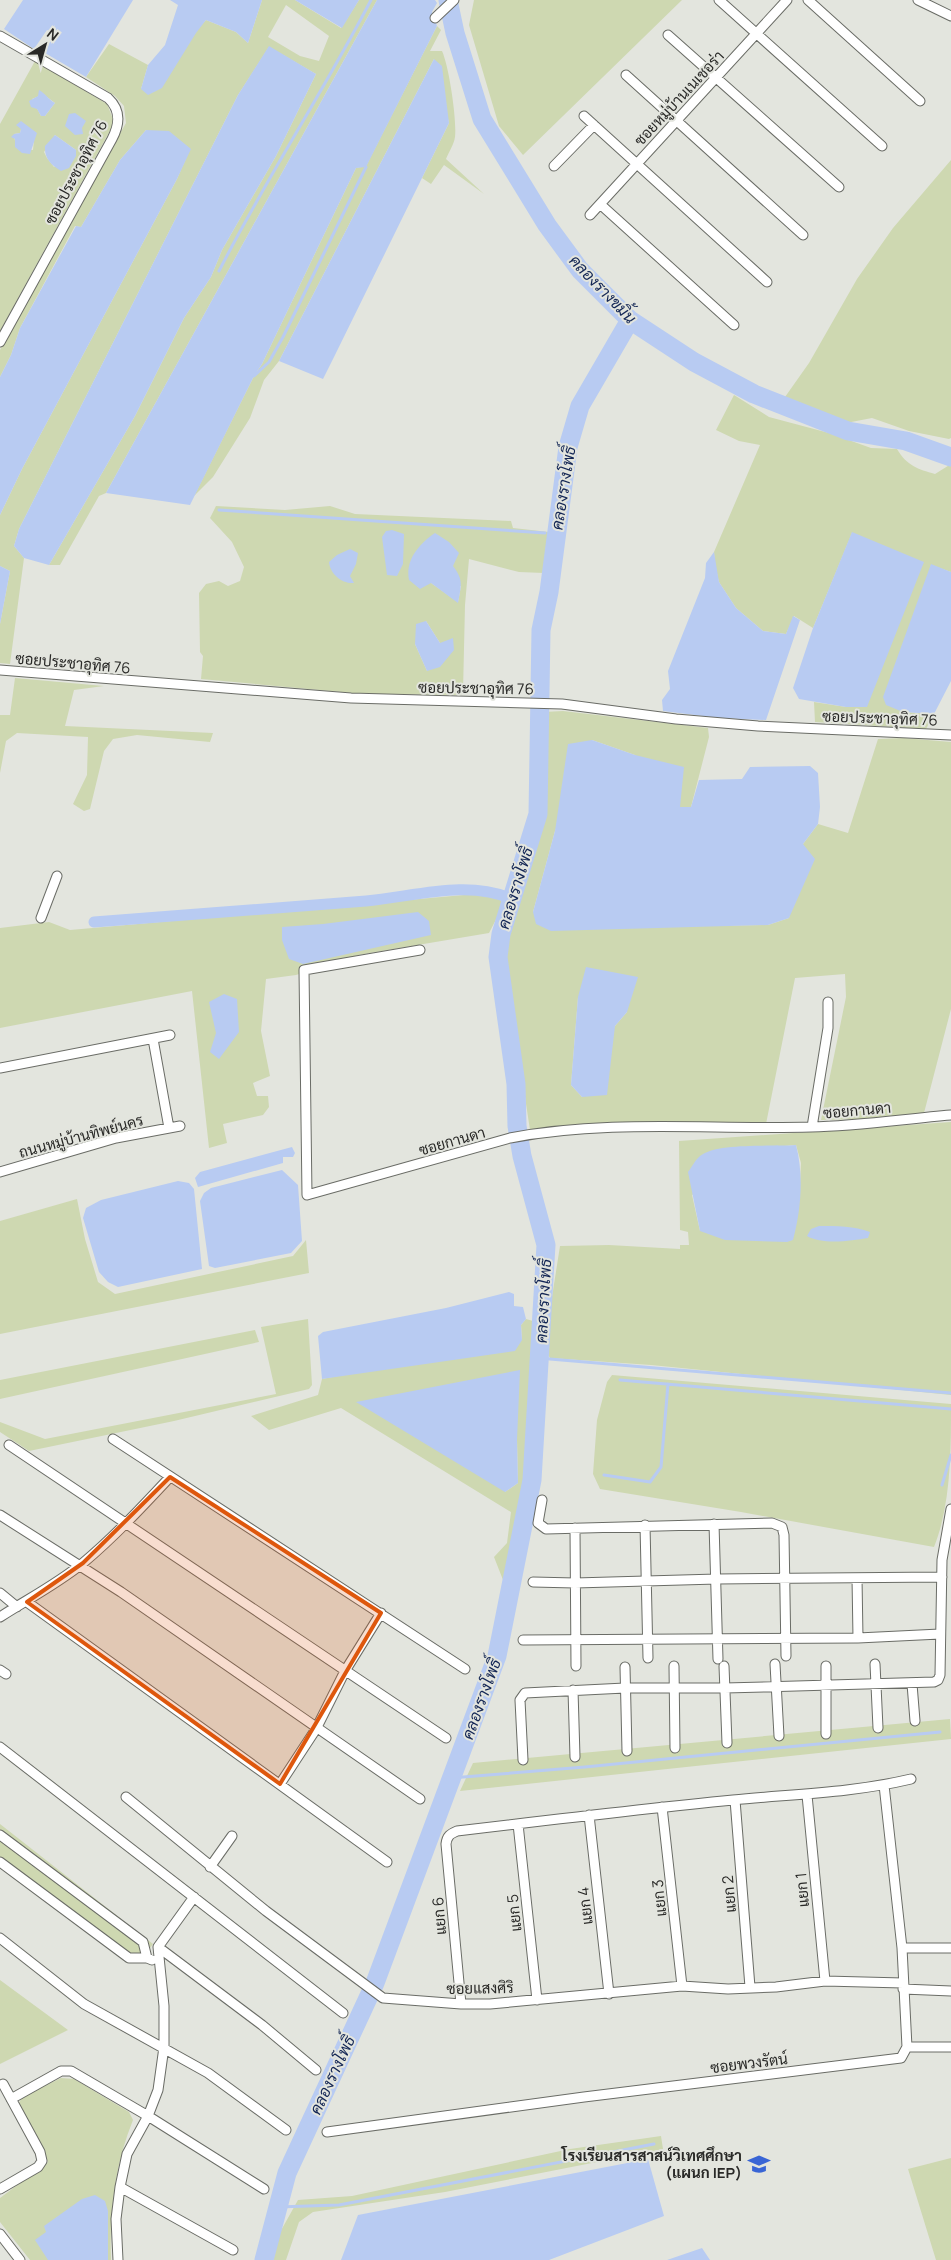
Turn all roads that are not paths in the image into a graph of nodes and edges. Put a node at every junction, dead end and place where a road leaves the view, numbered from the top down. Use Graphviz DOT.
graph roads {
  1 [pos="454,0"];
  2 [pos="720,0"];
  3 [pos="787,0"];
  4 [pos="808,0"];
  5 [pos="918,0"];
  6 [pos="951,16"];
  7 [pos="435,18"];
  8 [pos="668,34"];
  9 [pos="757,34"];
  10 [pos="0,36"];
  11 [pos="626,75"];
  12 [pos="716,78"];
  13 [pos="920,101"];
  14 [pos="584,116"];
  15 [pos="676,121"];
  16 [pos="594,125"];
  17 [pos="882,146"];
  18 [pos="637,164"];
  19 [pos="554,166"];
  20 [pos="839,186"];
  21 [pos="600,204"];
  22 [pos="590,215"];
  23 [pos="803,235"];
  24 [pos="767,282"];
  25 [pos="734,325"];
  26 [pos="0,342"];
  27 [pos="0,670"];
  28 [pos="951,735"];
  29 [pos="57,876"];
  30 [pos="41,918"];
  31 [pos="420,950"];
  32 [pos="828,1002"];
  33 [pos="170,1035"];
  34 [pos="153,1039"];
  35 [pos="0,1068"];
  36 [pos="951,1115"];
  37 [pos="180,1126"];
  38 [pos="812,1127"];
  39 [pos="169,1128"];
  40 [pos="0,1172"];
  41 [pos="113,1439"];
  42 [pos="9,1445"];
  43 [pos="170,1477"];
  44 [pos="542,1500"];
  45 [pos="951,1509"];
  46 [pos="0,1515"];
  47 [pos="126,1522"];
  48 [pos="714,1524"];
  49 [pos="645,1525"];
  50 [pos="575,1528"];
  51 [pos="80,1565"];
  52 [pos="942,1577"];
  53 [pos="858,1578"];
  54 [pos="717,1579"];
  55 [pos="785,1579"];
  56 [pos="533,1582"];
  57 [pos="647,1582"];
  58 [pos="575,1583"];
  59 [pos="0,1592"];
  60 [pos="27,1602"];
  61 [pos="17,1607"];
  62 [pos="382,1612"];
  63 [pos="0,1617"];
  64 [pos="940,1634"];
  65 [pos="717,1638"];
  66 [pos="786,1638"];
  67 [pos="858,1638"];
  68 [pos="523,1640"];
  69 [pos="576,1640"];
  70 [pos="648,1640"];
  71 [pos="786,1656"];
  72 [pos="648,1658"];
  73 [pos="776,1664"];
  74 [pos="875,1664"];
  75 [pos="576,1666"];
  76 [pos="674,1666"];
  77 [pos="826,1666"];
  78 [pos="625,1667"];
  79 [pos="465,1669"];
  80 [pos="346,1671"];
  81 [pos="912,1684"];
  82 [pos="875,1685"];
  83 [pos="776,1686"];
  84 [pos="826,1686"];
  85 [pos="625,1688"];
  86 [pos="673,1688"];
  87 [pos="725,1688"];
  88 [pos="573,1690"];
  89 [pos="914,1721"];
  90 [pos="878,1728"];
  91 [pos="316,1729"];
  92 [pos="826,1734"];
  93 [pos="779,1736"];
  94 [pos="446,1738"];
  95 [pos="727,1743"];
  96 [pos="0,1747"];
  97 [pos="675,1748"];
  98 [pos="627,1751"];
  99 [pos="575,1758"];
  100 [pos="523,1760"];
  101 [pos="911,1779"];
  102 [pos="280,1784"];
  103 [pos="884,1785"];
  104 [pos="807,1795"];
  105 [pos="126,1797"];
  106 [pos="420,1798"];
  107 [pos="735,1800"];
  108 [pos="662,1807"];
  109 [pos="589,1815"];
  110 [pos="518,1824"];
  111 [pos="0,1834"];
  112 [pos="232,1836"];
  113 [pos="0,1862"];
  114 [pos="387,1862"];
  115 [pos="210,1867"];
  116 [pos="194,1896"];
  117 [pos="0,1938"];
  118 [pos="158,1947"];
  119 [pos="902,1948"];
  120 [pos="951,1948"];
  121 [pos="147,1958"];
  122 [pos="159,1963"];
  123 [pos="825,1981"];
  124 [pos="682,1986"];
  125 [pos="903,1986"];
  126 [pos="750,1987"];
  127 [pos="951,1991"];
  128 [pos="609,1994"];
  129 [pos="537,2000"];
  130 [pos="461,2004"];
  131 [pos="343,2013"];
  132 [pos="164,2047"];
  133 [pos="907,2047"];
  134 [pos="951,2047"];
  135 [pos="316,2070"];
  136 [pos="3,2084"];
  137 [pos="11,2099"];
  138 [pos="148,2116"];
  139 [pos="286,2130"];
  140 [pos="327,2132"];
  141 [pos="120,2187"];
  142 [pos="0,2189"];
  143 [pos="264,2189"];
  144 [pos="0,2234"];
  145 [pos="233,2250"];
  146 [pos="20,2260"];
  147 [pos="118,2260"];
  1 -- 7 [label="street"];
  2 -- 9 [label="street"];
  3 -- 9 [label="street, ซอยหมู่บ้านเนเชอร่า"];
  4 -- 13 [label="street"];
  5 -- 6 [label="street"];
  8 -- 12 [label="street"];
  9 -- 12 [label="street, ซอยหมู่บ้านเนเชอร่า"];
  9 -- 17 [label="street"];
  10 -- 26 [label="street, ซอยประชาอุทิศ 76"];
  11 -- 15 [label="street"];
  12 -- 15 [label="street, ซอยหมู่บ้านเนเชอร่า"];
  12 -- 20 [label="street"];
  14 -- 16 [label="street"];
  15 -- 18 [label="street, ซอยหมู่บ้านเนเชอร่า"];
  15 -- 23 [label="street"];
  16 -- 18 [label="street"];
  16 -- 19 [label="street"];
  18 -- 21 [label="street, ซอยหมู่บ้านเนเชอร่า"];
  18 -- 24 [label="street"];
  21 -- 22 [label="street, ซอยหมู่บ้านเนเชอร่า"];
  21 -- 25 [label="street"];
  27 -- 28 [label="street, ซอยประชาอุทิศ 76"];
  29 -- 30 [label="street"];
  31 -- 38 [label="street, ซอยกานดา"];
  32 -- 38 [label="street"];
  33 -- 34 [label="street"];
  34 -- 35 [label="street"];
  34 -- 39 [label="street"];
  36 -- 38 [label="street, ซอยกานดา"];
  37 -- 39 [label="street, ถนนหมู่บ้านทิพย์นคร"];
  39 -- 40 [label="street, ถนนหมู่บ้านทิพย์นคร"];
  41 -- 43 [label="street"];
  42 -- 47 [label="street"];
  43 -- 47 [label="street"];
  43 -- 62 [label="street"];
  44 -- 50 [label="street"];
  45 -- 52 [label="street"];
  46 -- 51 [label="street"];
  47 -- 51 [label="street"];
  47 -- 80 [label="street"];
  48 -- 49 [label="street"];
  48 -- 54 [label="street"];
  48 -- 55 [label="street"];
  49 -- 50 [label="street"];
  49 -- 57 [label="street"];
  50 -- 58 [label="street"];
  51 -- 60 [label="street"];
  51 -- 91 [label="street"];
  52 -- 53 [label="street"];
  52 -- 64 [label="street"];
  53 -- 55 [label="street"];
  53 -- 67 [label="street"];
  54 -- 55 [label="street"];
  54 -- 57 [label="street"];
  54 -- 65 [label="street"];
  55 -- 66 [label="street"];
  56 -- 58 [label="street"];
  57 -- 58 [label="street"];
  57 -- 70 [label="street"];
  58 -- 69 [label="street"];
  59 -- 61 [label="street"];
  60 -- 61 [label="street"];
  60 -- 102 [label="street"];
  61 -- 63 [label="street"];
  62 -- 79 [label="street"];
  62 -- 80 [label="street"];
  64 -- 67 [label="street"];
  64 -- 81 [label="street"];
  65 -- 66 [label="street"];
  65 -- 70 [label="street"];
  65 -- 87 [label="street"];
  66 -- 67 [label="street"];
  66 -- 71 [label="street"];
  68 -- 69 [label="street"];
  69 -- 70 [label="street"];
  69 -- 75 [label="street"];
  70 -- 72 [label="street"];
  73 -- 83 [label="street"];
  74 -- 82 [label="street"];
  76 -- 86 [label="street"];
  77 -- 84 [label="street"];
  78 -- 85 [label="street"];
  80 -- 91 [label="street"];
  80 -- 94 [label="street"];
  81 -- 82 [label="street"];
  81 -- 89 [label="street"];
  82 -- 84 [label="street"];
  82 -- 90 [label="street"];
  83 -- 84 [label="street"];
  83 -- 87 [label="street"];
  83 -- 93 [label="street"];
  84 -- 92 [label="street"];
  85 -- 86 [label="street"];
  85 -- 88 [label="street"];
  85 -- 98 [label="street"];
  86 -- 87 [label="street"];
  86 -- 97 [label="street"];
  87 -- 95 [label="street"];
  88 -- 99 [label="street"];
  88 -- 100 [label="street"];
  91 -- 102 [label="street"];
  91 -- 106 [label="street"];
  96 -- 116 [label="street"];
  101 -- 103 [label="street"];
  102 -- 114 [label="street"];
  103 -- 104 [label="street"];
  103 -- 119 [label="street"];
  104 -- 107 [label="street"];
  104 -- 123 [label="street, แยก 1"];
  105 -- 115 [label="street, ซอยแสงศิริ"];
  107 -- 108 [label="street"];
  107 -- 126 [label="street, แยก 2"];
  108 -- 109 [label="street"];
  108 -- 124 [label="street, แยก 3"];
  109 -- 110 [label="street"];
  109 -- 128 [label="street, แยก 4"];
  110 -- 129 [label="street, แยก 5"];
  110 -- 130 [label="street, แยก 6"];
  111 -- 121 [label="street"];
  112 -- 115 [label="street"];
  113 -- 121 [label="street"];
  115 -- 130 [label="street, ซอยแสงศิริ"];
  116 -- 118 [label="street"];
  116 -- 131 [label="street"];
  117 -- 132 [label="street"];
  118 -- 122 [label="street"];
  118 -- 135 [label="street"];
  119 -- 120 [label="street"];
  119 -- 125 [label="street"];
  121 -- 122 [label="street"];
  122 -- 132 [label="street"];
  123 -- 125 [label="street, ซอยแสงศิริ"];
  123 -- 126 [label="street, ซอยแสงศิริ"];
  124 -- 126 [label="street, ซอยแสงศิริ"];
  124 -- 128 [label="street, ซอยแสงศิริ"];
  125 -- 127 [label="street, ซอยแสงศิริ"];
  125 -- 133 [label="street"];
  128 -- 129 [label="street, ซอยแสงศิริ"];
  129 -- 130 [label="street, ซอยแสงศิริ"];
  132 -- 138 [label="street"];
  132 -- 139 [label="street"];
  133 -- 134 [label="street"];
  133 -- 140 [label="street, ซอยพวงรัตน์"];
  136 -- 137 [label="street"];
  137 -- 138 [label="street"];
  137 -- 142 [label="street"];
  138 -- 141 [label="street"];
  138 -- 143 [label="street"];
  141 -- 145 [label="street"];
  141 -- 147 [label="street"];
  144 -- 146 [label="street"];
}
